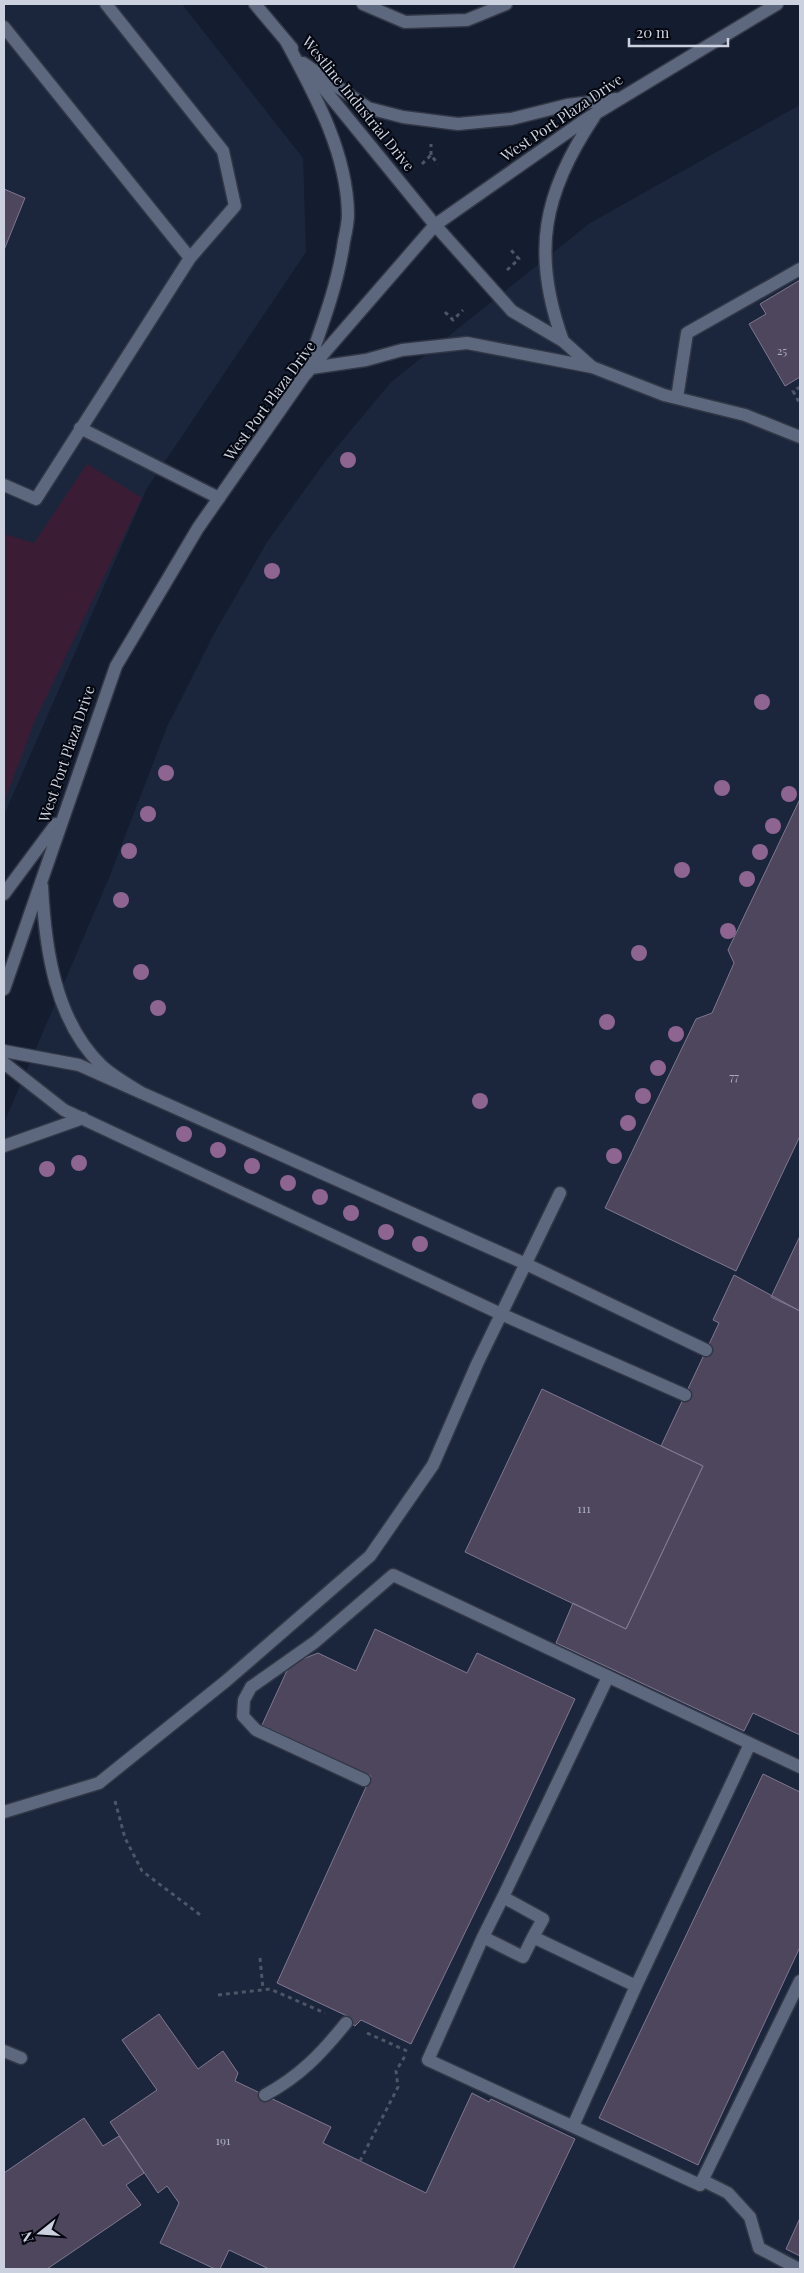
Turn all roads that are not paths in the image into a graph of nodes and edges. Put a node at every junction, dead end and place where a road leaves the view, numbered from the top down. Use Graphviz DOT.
graph roads {
  1 [pos="106,4"];
  2 [pos="255,4"];
  3 [pos="363,4"];
  4 [pos="506,4"];
  5 [pos="776,4"];
  6 [pos="4,27"];
  7 [pos="286,41"];
  8 [pos="303,62"];
  9 [pos="619,99"];
  10 [pos="596,114"];
  11 [pos="435,225"];
  12 [pos="190,258"];
  13 [pos="800,269"];
  14 [pos="563,341"];
  15 [pos="592,367"];
  16 [pos="308,372"];
  17 [pos="677,398"];
  18 [pos="80,428"];
  19 [pos="800,437"];
  20 [pos="4,485"];
  21 [pos="219,498"];
  22 [pos="63,814"];
  23 [pos="42,879"];
  24 [pos="4,894"];
  25 [pos="4,989"];
  26 [pos="4,1051"];
  27 [pos="4,1063"];
  28 [pos="140,1092"];
  29 [pos="83,1118"];
  30 [pos="4,1146"];
  31 [pos="560,1193"];
  32 [pos="526,1264"];
  33 [pos="501,1314"];
  34 [pos="706,1350"];
  35 [pos="684,1395"];
  36 [pos="608,1677"];
  37 [pos="750,1744"];
  38 [pos="800,1768"];
  39 [pos="364,1780"];
  40 [pos="4,1812"];
  41 [pos="503,1897"];
  42 [pos="483,1936"];
  43 [pos="533,1937"];
  44 [pos="800,1981"];
  45 [pos="636,1986"];
  46 [pos="796,2001"];
  47 [pos="346,2023"];
  48 [pos="4,2051"];
  49 [pos="21,2058"];
  50 [pos="265,2095"];
  51 [pos="573,2126"];
  52 [pos="702,2180"];
  53 [pos="799,2269"];
  1 -- 12 [label="street"];
  2 -- 7 [label="street, Westline Industrial Drive"];
  3 -- 4 [label="street"];
  5 -- 9 [label="street, West Port Plaza Drive"];
  6 -- 12 [label="street"];
  7 -- 8 [label="street, Westline Industrial Drive"];
  7 -- 16 [label="street"];
  8 -- 9 [label="street"];
  8 -- 11 [label="street, Westline Industrial Drive"];
  9 -- 10 [label="street, West Port Plaza Drive"];
  10 -- 11 [label="street, West Port Plaza Drive"];
  10 -- 14 [label="street"];
  11 -- 14 [label="street, Westline Industrial Drive"];
  11 -- 16 [label="street, West Port Plaza Drive"];
  12 -- 18 [label="street"];
  13 -- 17 [label="street"];
  14 -- 15 [label="street, Westline Industrial Drive"];
  15 -- 16 [label="street"];
  15 -- 17 [label="street"];
  16 -- 21 [label="street, West Port Plaza Drive"];
  17 -- 19 [label="street"];
  18 -- 20 [label="street"];
  18 -- 21 [label="street"];
  21 -- 22 [label="street, West Port Plaza Drive"];
  22 -- 23 [label="street, West Port Plaza Drive"];
  22 -- 24 [label="street"];
  23 -- 25 [label="street, West Port Plaza Drive"];
  23 -- 28 [label="street"];
  26 -- 28 [label="street"];
  27 -- 29 [label="street"];
  28 -- 32 [label="street"];
  29 -- 30 [label="street"];
  29 -- 33 [label="street"];
  31 -- 32 [label="street"];
  32 -- 33 [label="street"];
  32 -- 34 [label="street"];
  33 -- 35 [label="street"];
  33 -- 40 [label="street"];
  36 -- 37 [label="street"];
  36 -- 39 [label="street"];
  36 -- 41 [label="street"];
  37 -- 38 [label="street"];
  37 -- 45 [label="street"];
  41 -- 42 [label="street"];
  41 -- 43 [label="street"];
  42 -- 43 [label="street"];
  42 -- 51 [label="street"];
  43 -- 45 [label="street"];
  44 -- 46 [label="street"];
  45 -- 51 [label="street"];
  46 -- 52 [label="street"];
  47 -- 50 [label="street"];
  48 -- 49 [label="street"];
  51 -- 52 [label="street"];
  52 -- 53 [label="street"];
}
